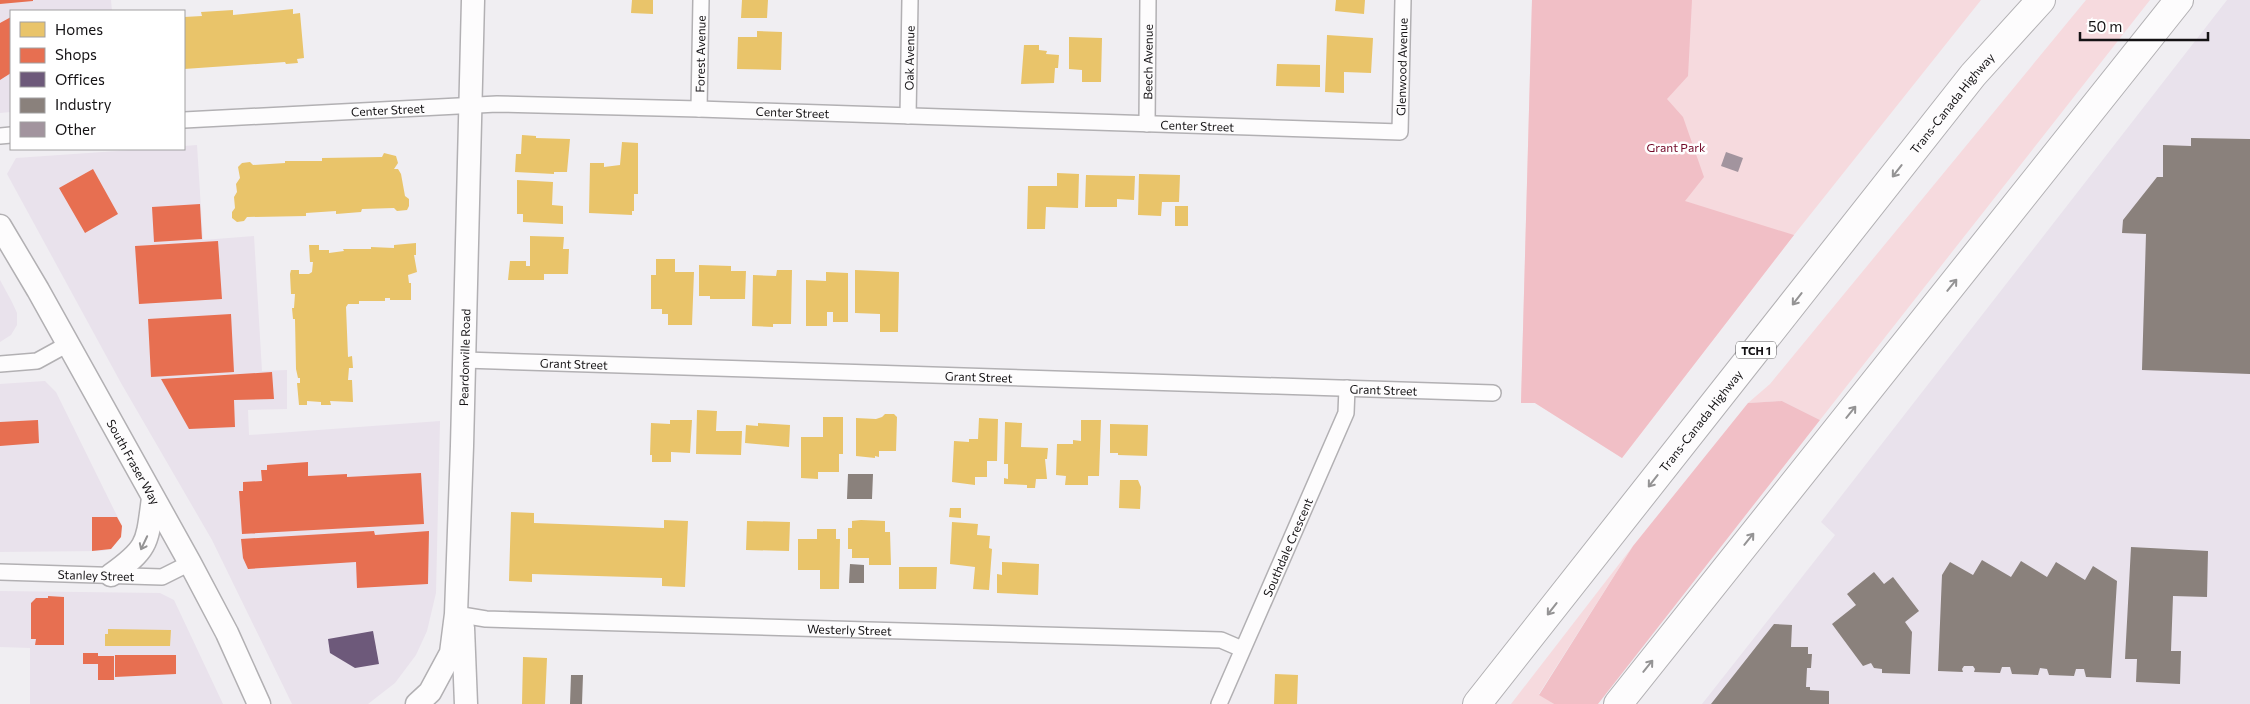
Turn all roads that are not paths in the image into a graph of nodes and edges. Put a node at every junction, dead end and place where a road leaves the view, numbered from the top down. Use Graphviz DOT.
graph roads {
  1 [pos="473,0"];
  2 [pos="701,0"];
  3 [pos="910,0"];
  4 [pos="1148,0"];
  5 [pos="1403,0"];
  6 [pos="2028,0"];
  7 [pos="2041,0"];
  8 [pos="2180,0"];
  9 [pos="1973,75"];
  10 [pos="470,104"];
  11 [pos="699,109"];
  12 [pos="908,116"];
  13 [pos="185,120"];
  14 [pos="1147,124"];
  15 [pos="1400,132"];
  16 [pos="0,226"];
  17 [pos="68,344"];
  18 [pos="465,360"];
  19 [pos="0,364"];
  20 [pos="1347,388"];
  21 [pos="1494,393"];
  22 [pos="153,498"];
  23 [pos="190,564"];
  24 [pos="0,572"];
  25 [pos="111,575"];
  26 [pos="456,614"];
  27 [pos="1242,649"];
  28 [pos="259,704"];
  29 [pos="417,704"];
  30 [pos="466,704"];
  31 [pos="1219,704"];
  32 [pos="1477,704"];
  33 [pos="1618,704"];
  1 -- 10 [label="main road, Peardonville Road"];
  2 -- 11 [label="street, Forest Avenue"];
  3 -- 12 [label="street, Oak Avenue"];
  4 -- 14 [label="street, Beech Avenue"];
  5 -- 15 [label="street, Glenwood Avenue"];
  6 -- 9 [label="highway"];
  7 -- 9 [label="highway, Trans-Canada Highway / TCH 1"];
  33 -- 8 [label="highway, one-way"];
  9 -- 32 [label="highway, Trans-Canada Highway / TCH 1, one-way"];
  10 -- 11 [label="street, Center Street"];
  10 -- 13 [label="street, Center Street"];
  10 -- 18 [label="main road, Peardonville Road"];
  11 -- 12 [label="street, Center Street"];
  12 -- 14 [label="street, Center Street"];
  14 -- 15 [label="street, Center Street"];
  16 -- 17 [label="main road, South Fraser Way"];
  17 -- 19 [label="street"];
  17 -- 22 [label="main road, South Fraser Way"];
  18 -- 20 [label="street, Grant Street"];
  18 -- 26 [label="main road, Peardonville Road"];
  20 -- 21 [label="street, Grant Street"];
  20 -- 27 [label="street, Southdale Crescent"];
  22 -- 23 [label="main road, South Fraser Way"];
  22 -- 25 [label="main road, one-way"];
  23 -- 25 [label="street, Stanley Street"];
  23 -- 28 [label="main road, South Fraser Way"];
  24 -- 25 [label="street, Stanley Street"];
  26 -- 27 [label="street, Westerly Street"];
  26 -- 29 [label="main road, Peardonville Road"];
  26 -- 30 [label="main road"];
  27 -- 31 [label="street, Southdale Crescent"];
}
